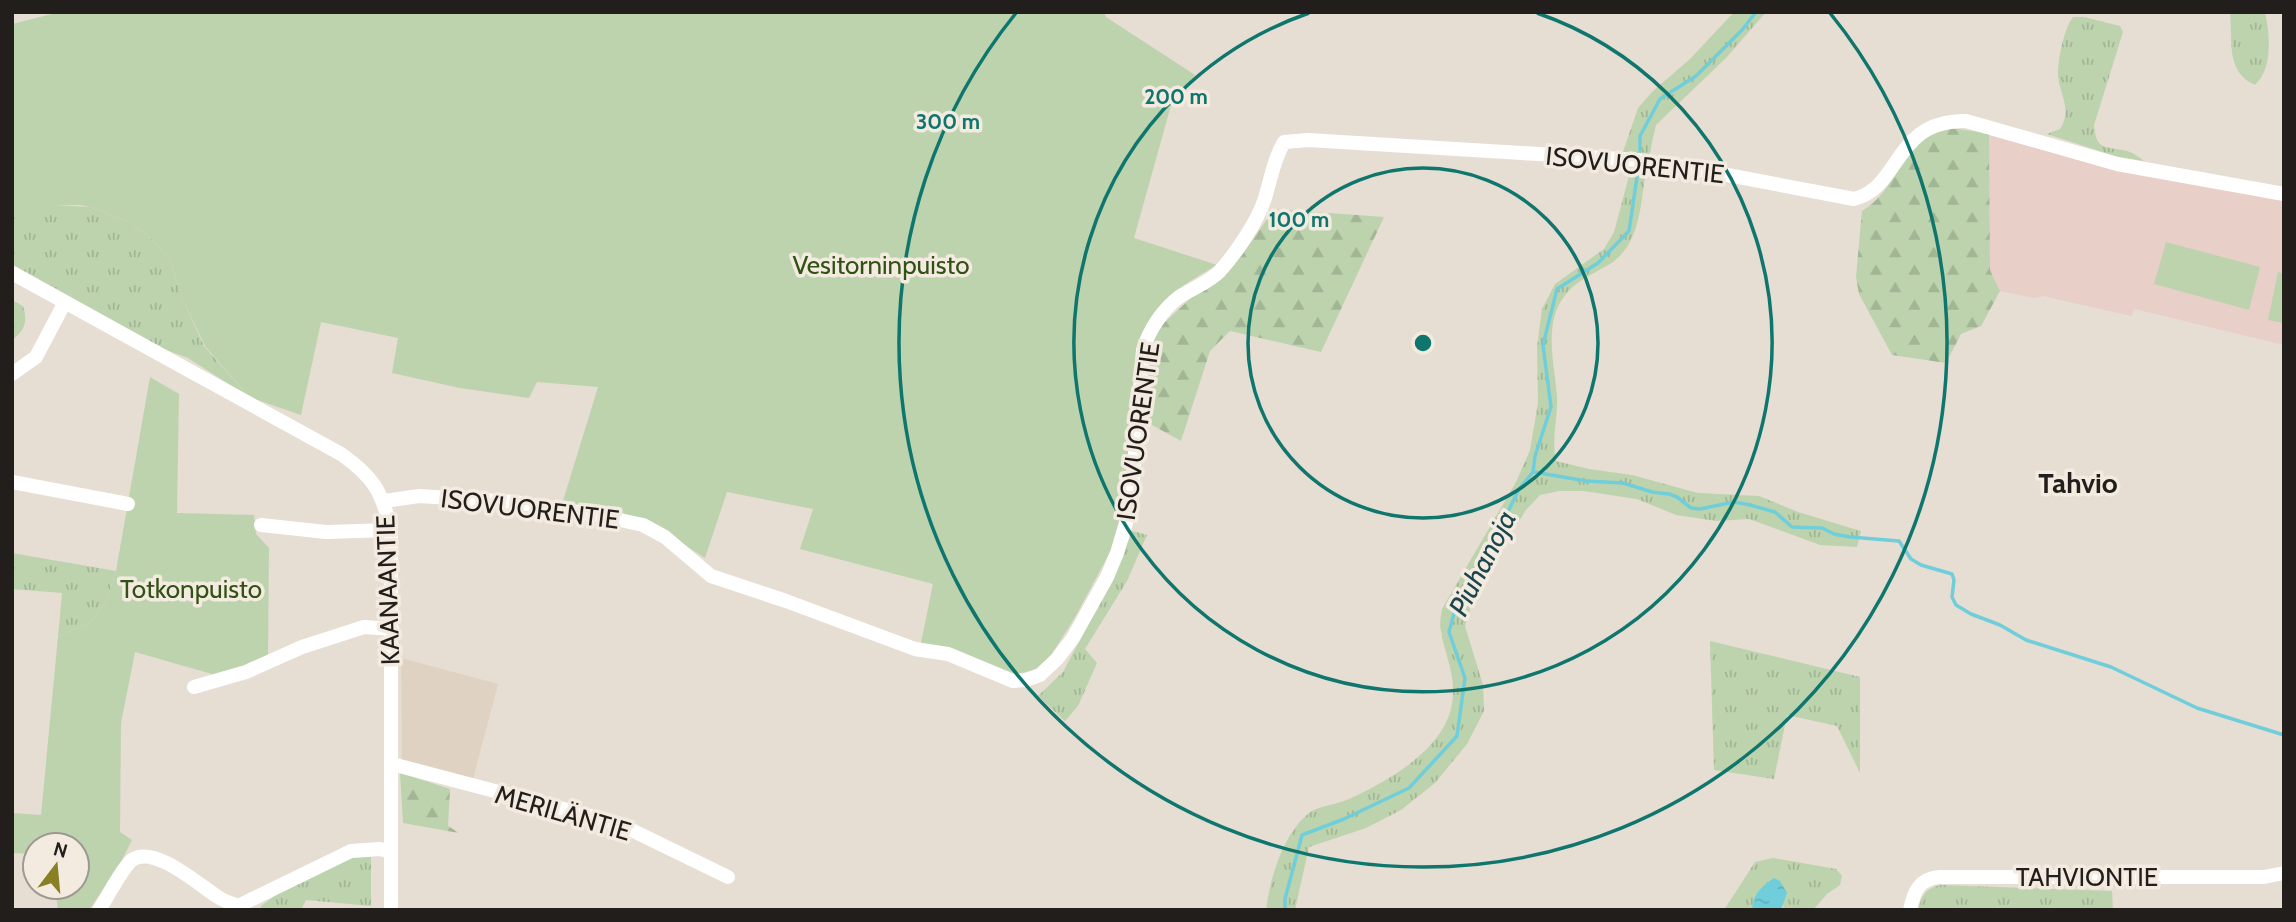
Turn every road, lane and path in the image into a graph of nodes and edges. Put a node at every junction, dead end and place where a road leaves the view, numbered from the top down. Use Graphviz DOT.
graph roads {
  1 [pos="2284,194"];
  2 [pos="12,273"];
  3 [pos="65,302"];
  4 [pos="12,374"];
  5 [pos="12,482"];
  6 [pos="384,501"];
  7 [pos="128,504"];
  8 [pos="261,525"];
  9 [pos="391,530"];
  10 [pos="392,629"];
  11 [pos="194,687"];
  12 [pos="392,764"];
  13 [pos="391,851"];
  14 [pos="2284,873"];
  15 [pos="728,877"];
  16 [pos="99,910"];
  17 [pos="391,910"];
  18 [pos="1910,910"];
  1 -- 6 [label="street, ISOVUORENTIE"];
  2 -- 3 [label="street, KAANAANTIE"];
  3 -- 4 [label="street"];
  3 -- 6 [label="street, KAANAANTIE"];
  5 -- 7 [label="street"];
  6 -- 9 [label="street, KAANAANTIE"];
  8 -- 9 [label="street"];
  9 -- 10 [label="street, KAANAANTIE"];
  10 -- 11 [label="street"];
  10 -- 12 [label="street, KAANAANTIE"];
  12 -- 13 [label="street, KAANAANTIE"];
  12 -- 15 [label="street, MERILÄNTIE"];
  13 -- 16 [label="street"];
  13 -- 17 [label="street, KAANAANTIE"];
  14 -- 18 [label="street, TAHVIONTIE"];
}
